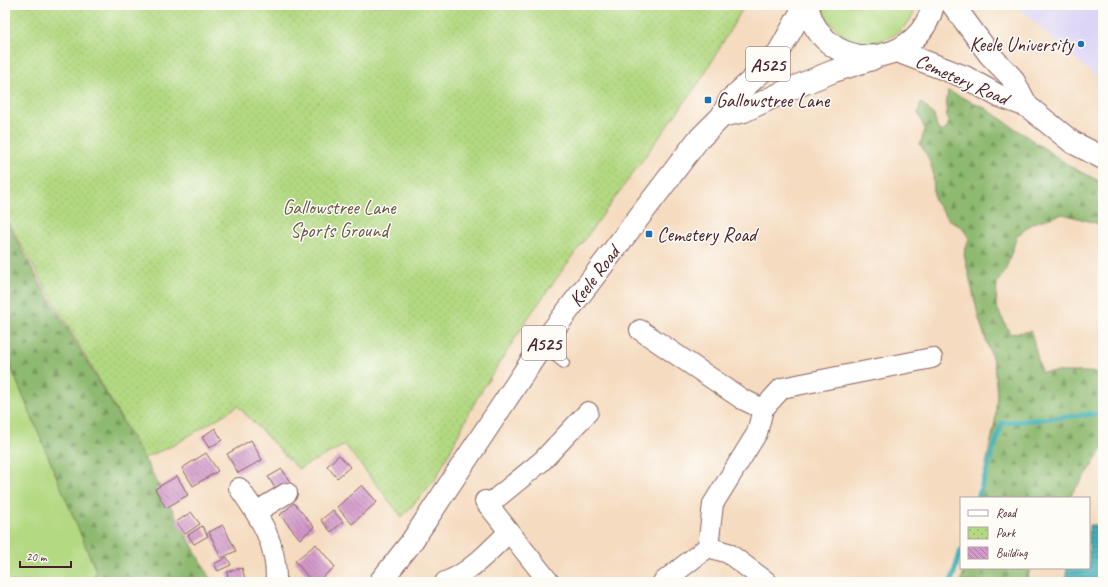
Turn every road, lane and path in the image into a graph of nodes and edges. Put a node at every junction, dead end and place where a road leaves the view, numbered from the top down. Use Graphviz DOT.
graph roads {
  1 [pos="806,5"];
  2 [pos="933,5"];
  3 [pos="954,5"];
  4 [pos="891,53"];
  5 [pos="1027,106"];
  6 [pos="722,116"];
  7 [pos="1103,158"];
  8 [pos="640,330"];
  9 [pos="542,346"];
  10 [pos="932,358"];
  11 [pos="564,363"];
  12 [pos="763,409"];
  13 [pos="588,412"];
  14 [pos="239,488"];
  15 [pos="287,494"];
  16 [pos="256,512"];
  17 [pos="509,532"];
  18 [pos="708,547"];
  19 [pos="276,582"];
  20 [pos="380,582"];
  21 [pos="445,582"];
  22 [pos="549,582"];
  23 [pos="663,582"];
  24 [pos="767,582"];
  1 -- 4 [label="main road"];
  1 -- 6 [label="main road, Keele Road / A525"];
  2 -- 4 [label="main road"];
  3 -- 5 [label="main road, Cemetery Road"];
  4 -- 5 [label="main road, Cemetery Road"];
  4 -- 6 [label="main road, A525"];
  5 -- 7 [label="main road, Cemetery Road"];
  6 -- 9 [label="main road, Keele Road / A525"];
  8 -- 12 [label="street"];
  9 -- 11 [label="lane"];
  9 -- 20 [label="main road, Keele Road / A525"];
  10 -- 12 [label="street"];
  12 -- 18 [label="street"];
  13 -- 17 [label="street"];
  14 -- 16 [label="street"];
  15 -- 16 [label="street"];
  16 -- 19 [label="street"];
  17 -- 21 [label="street"];
  17 -- 22 [label="street"];
  18 -- 23 [label="street"];
  18 -- 24 [label="street"];
}
